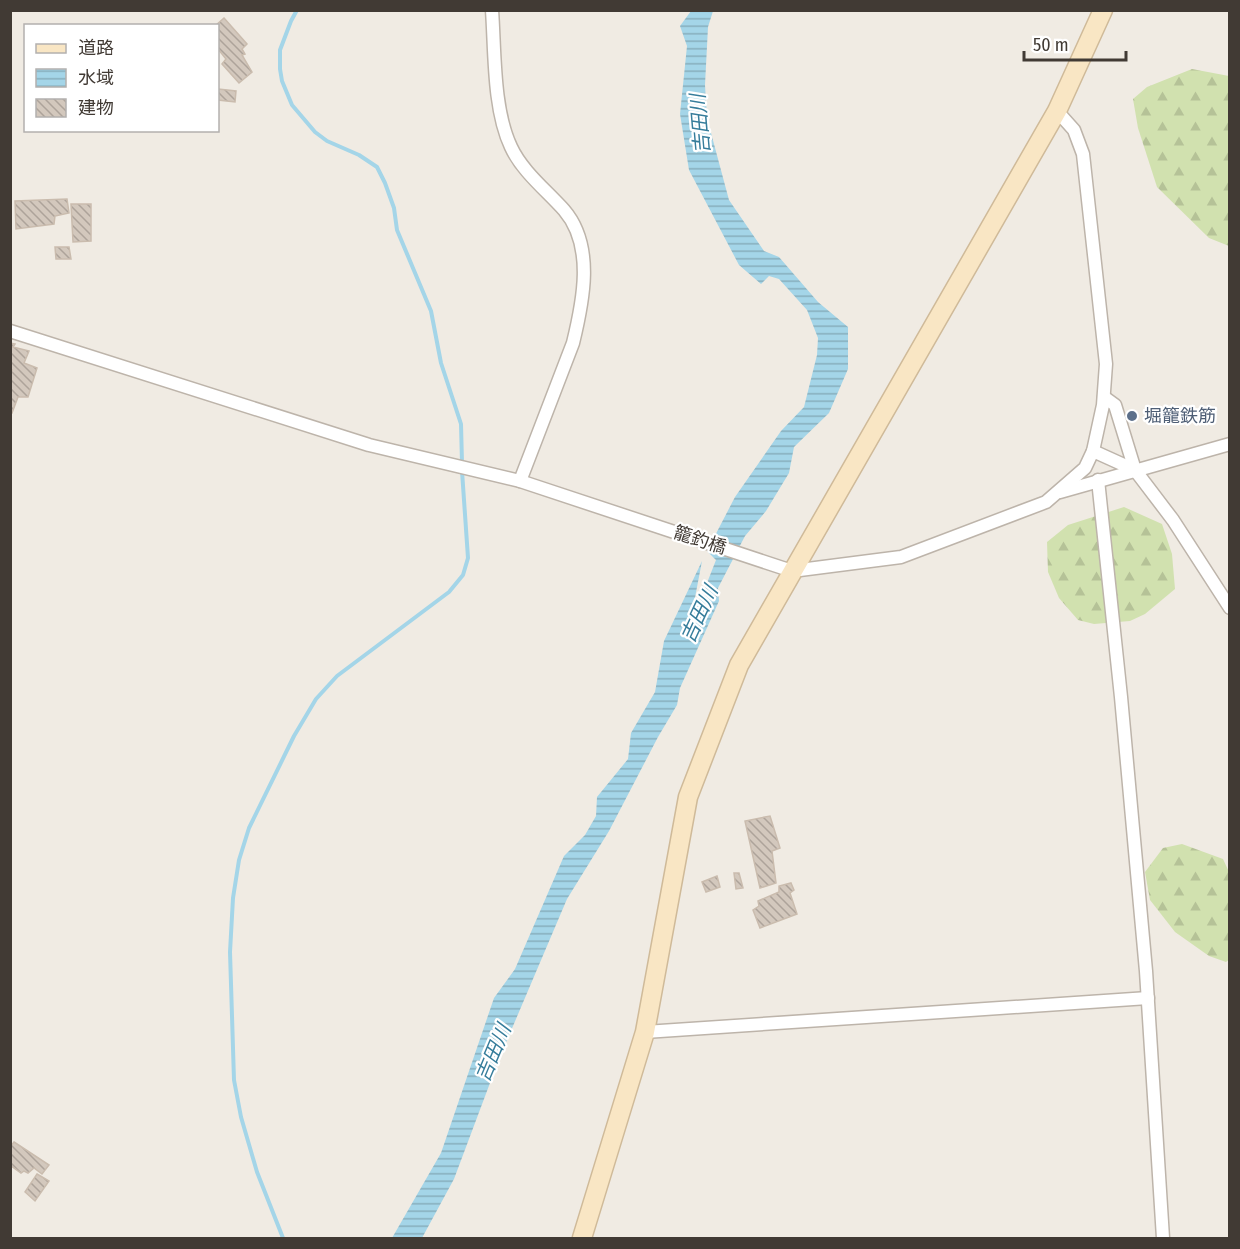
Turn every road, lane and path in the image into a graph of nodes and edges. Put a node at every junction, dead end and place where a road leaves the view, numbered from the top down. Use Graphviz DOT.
graph roads {
  1 [pos="492,10"];
  2 [pos="1103,10"];
  3 [pos="1057,111"];
  4 [pos="10,331"];
  5 [pos="1104,397"];
  6 [pos="1230,444"];
  7 [pos="1093,451"];
  8 [pos="1135,470"];
  9 [pos="1098,480"];
  10 [pos="520,481"];
  11 [pos="1056,493"];
  12 [pos="792,571"];
  13 [pos="1230,608"];
  14 [pos="1148,998"];
  15 [pos="645,1032"];
  16 [pos="582,1239"];
  17 [pos="1163,1239"];
  1 -- 10 [label="street"];
  2 -- 3 [label="street"];
  3 -- 5 [label="street"];
  3 -- 12 [label="street"];
  4 -- 10 [label="street, 籠釣橋"];
  5 -- 7 [label="street"];
  5 -- 8 [label="street"];
  6 -- 8 [label="street"];
  7 -- 8 [label="street"];
  7 -- 11 [label="street"];
  8 -- 9 [label="street"];
  8 -- 13 [label="street"];
  9 -- 11 [label="street"];
  9 -- 14 [label="street"];
  10 -- 12 [label="street, 籠釣橋"];
  11 -- 12 [label="street"];
  12 -- 15 [label="street"];
  14 -- 15 [label="street"];
  14 -- 17 [label="street"];
  15 -- 16 [label="street"];
}
